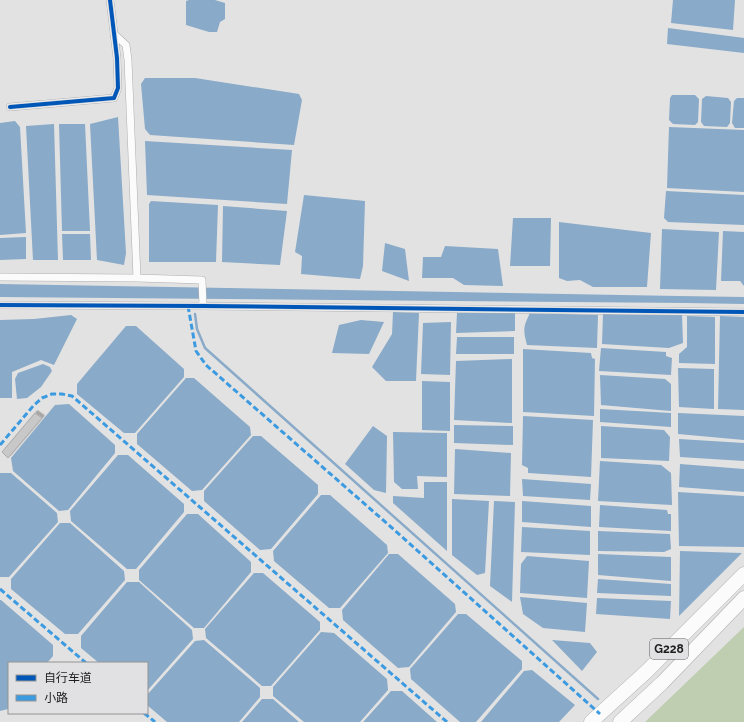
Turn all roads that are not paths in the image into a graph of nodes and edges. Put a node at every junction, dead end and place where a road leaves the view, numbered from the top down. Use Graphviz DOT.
graph roads {
  1 [pos="110,0"];
  2 [pos="114,34"];
  3 [pos="10,107"];
  4 [pos="0,277"];
  5 [pos="137,278"];
  6 [pos="0,305"];
  7 [pos="203,306"];
  8 [pos="744,312"];
  9 [pos="744,574"];
  10 [pos="744,598"];
  11 [pos="659,658"];
  12 [pos="672,673"];
  13 [pos="591,722"];
  14 [pos="620,722"];
  1 -- 2 [label="street"];
  2 -- 3 [label="street"];
  2 -- 5 [label="street"];
  4 -- 5 [label="street"];
  5 -- 7 [label="street"];
  6 -- 7 [label="street"];
  7 -- 8 [label="street"];
  9 -- 11 [label="highway, G228"];
  10 -- 12 [label="highway, G228"];
  11 -- 12 [label="highway"];
  11 -- 13 [label="highway, G228"];
  12 -- 14 [label="highway, G228"];
}
